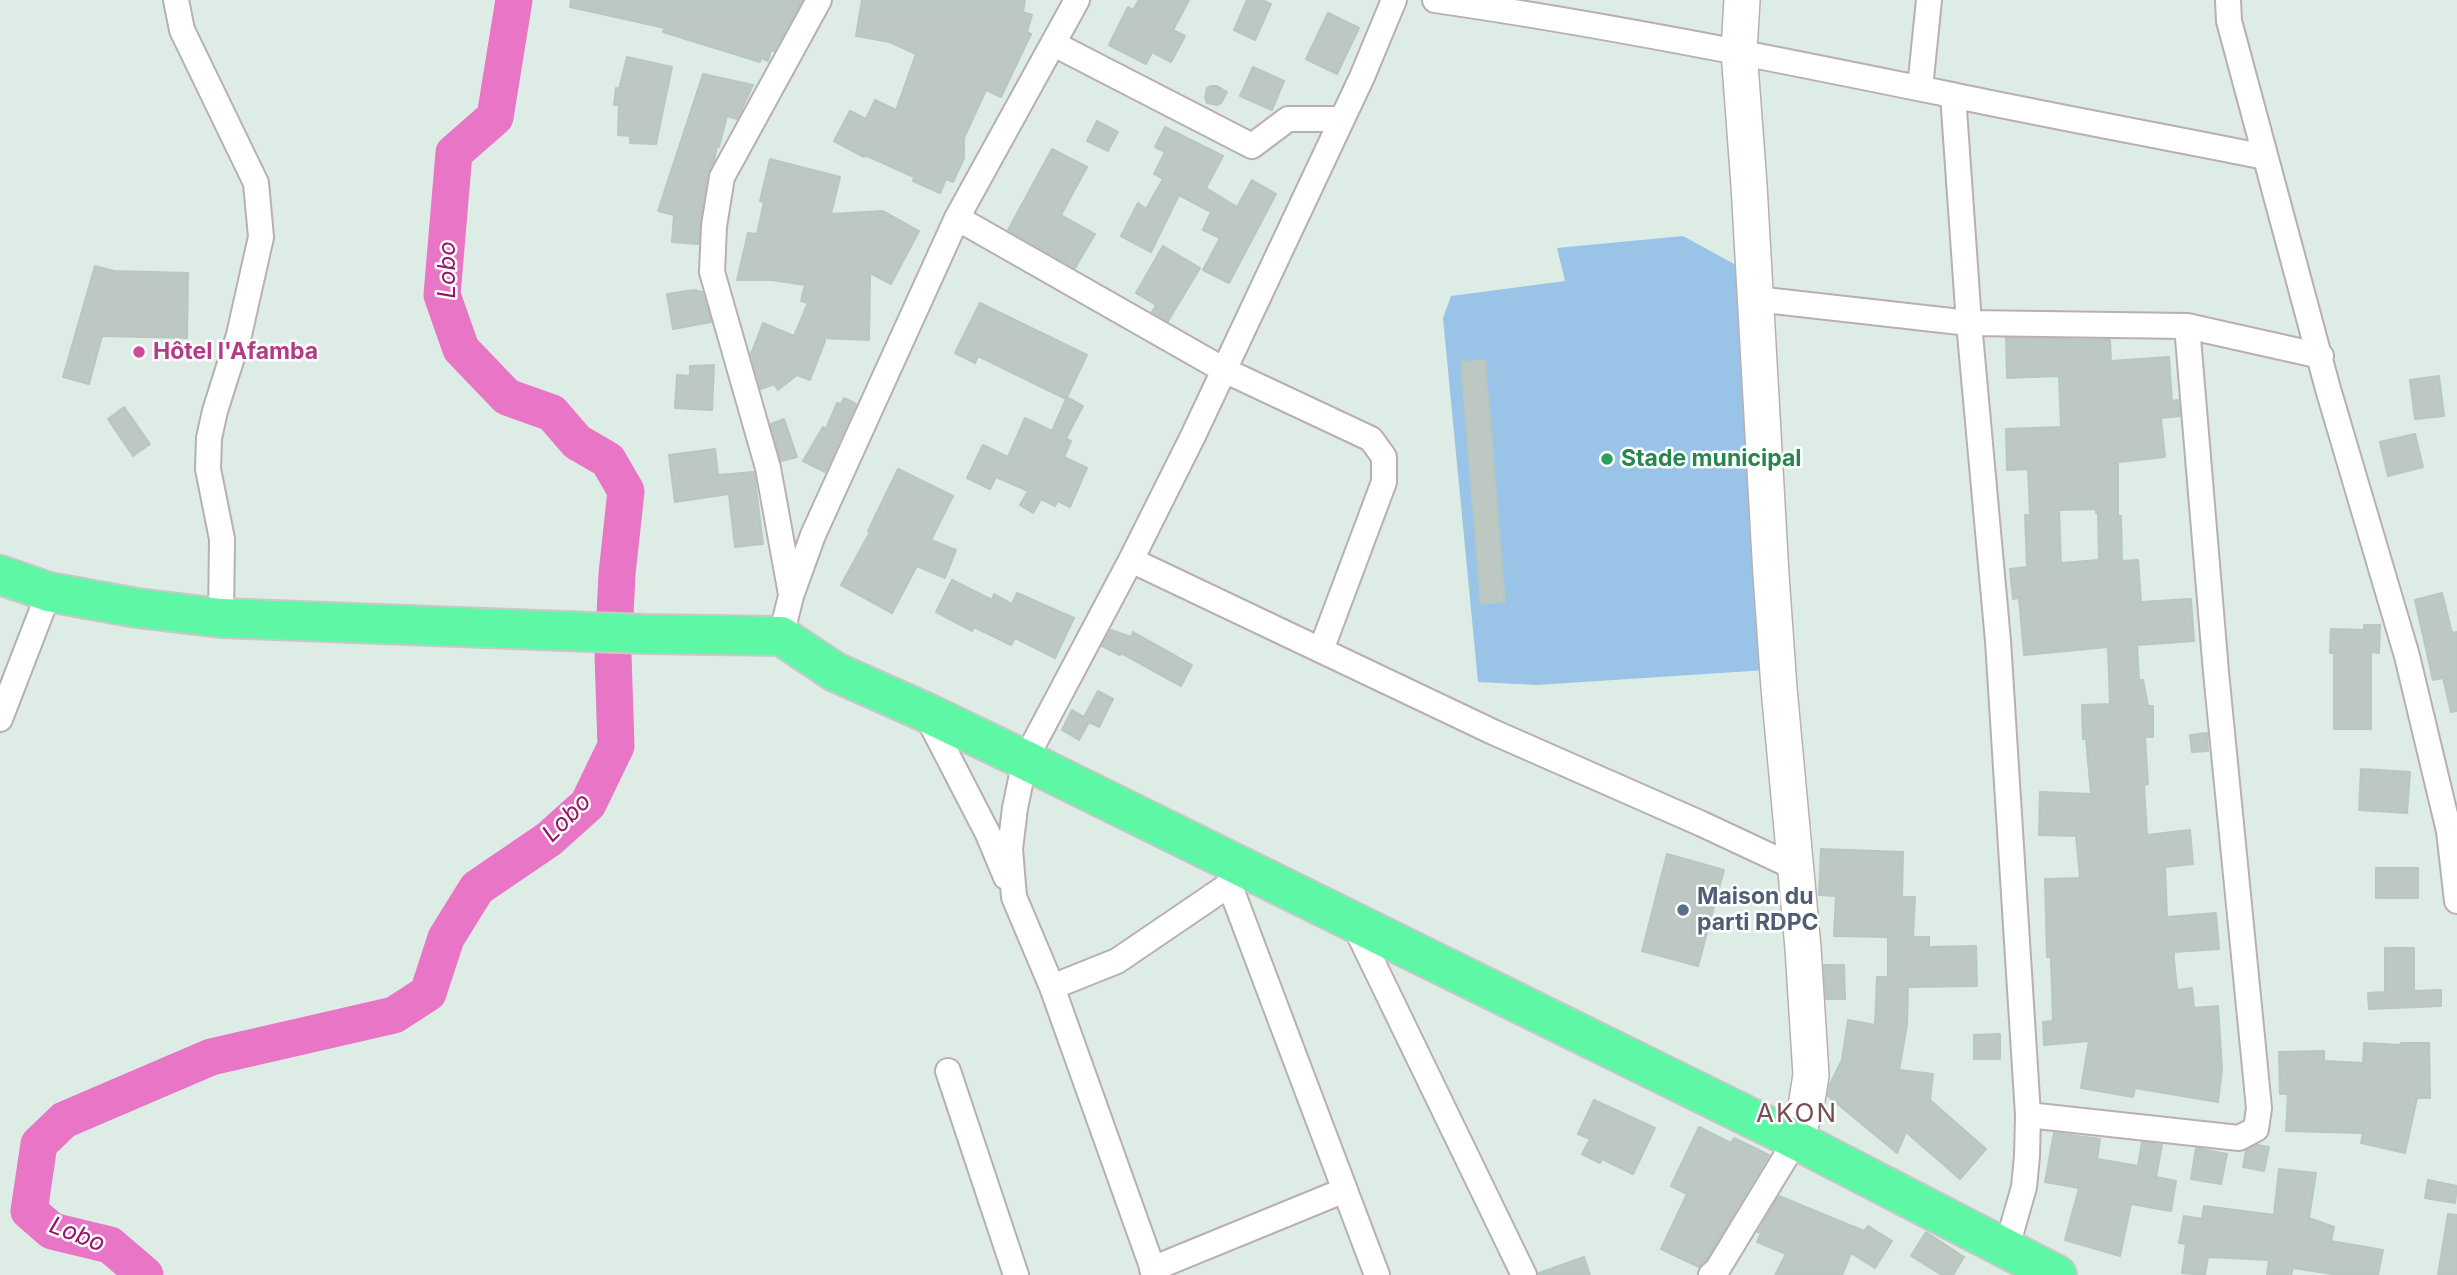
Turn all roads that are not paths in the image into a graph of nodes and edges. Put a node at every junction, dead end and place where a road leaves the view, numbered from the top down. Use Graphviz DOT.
graph roads {
  1 [pos="176,0"];
  2 [pos="819,0"];
  3 [pos="1077,0"];
  4 [pos="1394,0"];
  5 [pos="1435,0"];
  6 [pos="1742,0"];
  7 [pos="1929,0"];
  8 [pos="2228,0"];
  9 [pos="1054,44"];
  10 [pos="1739,51"];
  11 [pos="1920,88"];
  12 [pos="1953,95"];
  13 [pos="1342,119"];
  14 [pos="2265,157"];
  15 [pos="957,218"];
  16 [pos="1756,299"];
  17 [pos="1969,323"];
  18 [pos="2187,326"];
  19 [pos="2321,356"];
  20 [pos="1224,370"];
  21 [pos="1132,560"];
  22 [pos="0,575"];
  23 [pos="49,592"];
  24 [pos="791,596"];
  25 [pos="220,618"];
  26 [pos="781,636"];
  27 [pos="1321,650"];
  28 [pos="925,712"];
  29 [pos="0,719"];
  30 [pos="1025,760"];
  31 [pos="1796,868"];
  32 [pos="1239,879"];
  33 [pos="1014,897"];
  34 [pos="2457,901"];
  35 [pos="1354,924"];
  36 [pos="1052,987"];
  37 [pos="948,1071"];
  38 [pos="2028,1115"];
  39 [pos="1796,1140"];
  40 [pos="1345,1190"];
  41 [pos="2006,1250"];
  42 [pos="1153,1272"];
  43 [pos="1016,1275"];
  44 [pos="1377,1275"];
  45 [pos="1524,1275"];
  46 [pos="1711,1275"];
  47 [pos="2057,1275"];
  1 -- 25 [label="street"];
  2 -- 24 [label="street"];
  3 -- 9 [label="street"];
  4 -- 13 [label="street"];
  5 -- 10 [label="street"];
  6 -- 10 [label="street"];
  7 -- 11 [label="street"];
  8 -- 14 [label="street"];
  9 -- 13 [label="street"];
  9 -- 15 [label="street"];
  10 -- 11 [label="street"];
  10 -- 16 [label="street"];
  11 -- 12 [label="street"];
  12 -- 14 [label="street"];
  12 -- 17 [label="street"];
  13 -- 20 [label="street"];
  14 -- 19 [label="street"];
  15 -- 20 [label="street"];
  15 -- 24 [label="street"];
  16 -- 17 [label="street"];
  16 -- 31 [label="street"];
  17 -- 18 [label="street"];
  17 -- 38 [label="street"];
  18 -- 19 [label="street"];
  18 -- 38 [label="street"];
  19 -- 34 [label="street"];
  20 -- 21 [label="street"];
  20 -- 27 [label="street"];
  21 -- 27 [label="street"];
  21 -- 30 [label="street"];
  22 -- 23 [label="highway"];
  23 -- 25 [label="highway"];
  23 -- 29 [label="street"];
  24 -- 26 [label="street"];
  25 -- 26 [label="highway"];
  26 -- 28 [label="highway"];
  27 -- 31 [label="street"];
  28 -- 30 [label="highway"];
  28 -- 33 [label="street"];
  30 -- 32 [label="highway"];
  30 -- 33 [label="street"];
  31 -- 39 [label="street"];
  32 -- 35 [label="highway"];
  32 -- 36 [label="street"];
  32 -- 40 [label="street"];
  33 -- 36 [label="street"];
  35 -- 39 [label="highway"];
  35 -- 45 [label="street"];
  36 -- 42 [label="street"];
  37 -- 43 [label="street"];
  38 -- 41 [label="street"];
  39 -- 41 [label="highway"];
  39 -- 46 [label="street"];
  40 -- 42 [label="street"];
  40 -- 44 [label="street"];
  41 -- 47 [label="highway"];
}
